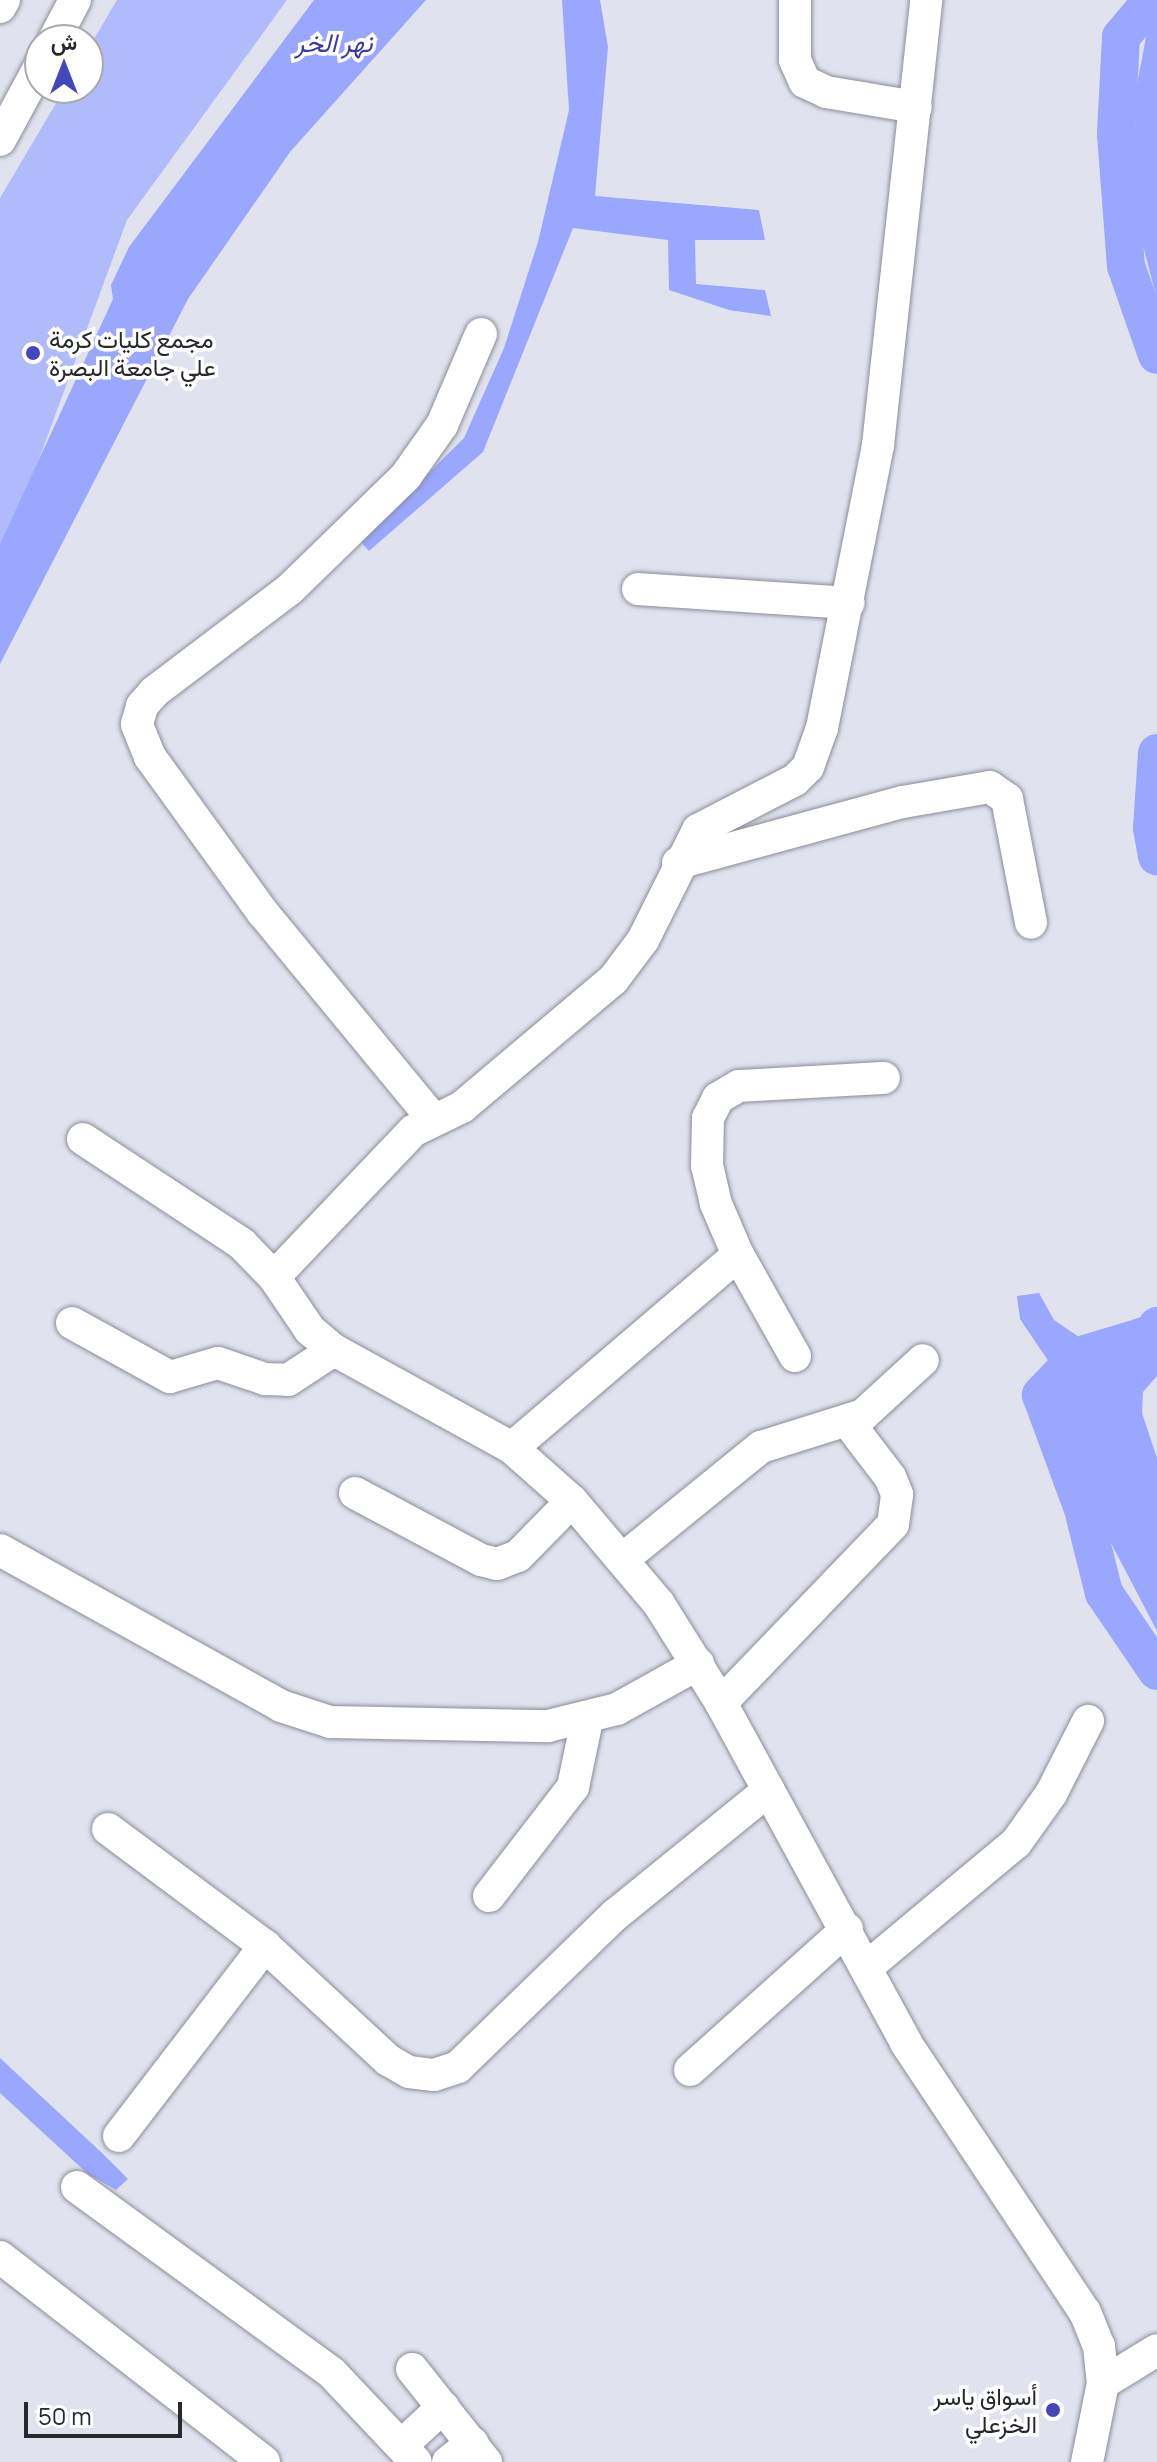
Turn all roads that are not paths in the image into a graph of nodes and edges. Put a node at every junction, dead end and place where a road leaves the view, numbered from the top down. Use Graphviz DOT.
graph roads {
  1 [pos="4,0"];
  2 [pos="75,0"];
  3 [pos="795,0"];
  4 [pos="926,0"];
  5 [pos="0,7"];
  6 [pos="62,24"];
  7 [pos="24,96"];
  8 [pos="916,107"];
  9 [pos="0,140"];
  10 [pos="481,334"];
  11 [pos="638,589"];
  12 [pos="849,603"];
  13 [pos="678,863"];
  14 [pos="1031,923"];
  15 [pos="884,1078"];
  16 [pos="433,1119"];
  17 [pos="83,1139"];
  18 [pos="738,1255"];
  19 [pos="274,1277"];
  20 [pos="72,1323"];
  21 [pos="334,1350"];
  22 [pos="795,1356"];
  23 [pos="923,1360"];
  24 [pos="848,1422"];
  25 [pos="512,1448"];
  26 [pos="355,1493"];
  27 [pos="572,1501"];
  28 [pos="0,1550"];
  29 [pos="623,1559"];
  30 [pos="698,1664"];
  31 [pos="721,1703"];
  32 [pos="587,1720"];
  33 [pos="1088,1721"];
  34 [pos="769,1790"];
  35 [pos="108,1829"];
  36 [pos="489,1896"];
  37 [pos="847,1929"];
  38 [pos="265,1946"];
  39 [pos="867,1967"];
  40 [pos="690,2070"];
  41 [pos="119,2136"];
  42 [pos="77,2187"];
  43 [pos="0,2257"];
  44 [pos="1157,2350"];
  45 [pos="412,2369"];
  46 [pos="1103,2383"];
  47 [pos="443,2407"];
  48 [pos="409,2454"];
  49 [pos="469,2456"];
  50 [pos="264,2462"];
  51 [pos="1087,2462"];
  1 -- 5 [label="street"];
  2 -- 6 [label="street"];
  3 -- 8 [label="street"];
  4 -- 8 [label="street"];
  7 -- 9 [label="street"];
  8 -- 12 [label="street"];
  10 -- 16 [label="street"];
  11 -- 12 [label="street"];
  12 -- 13 [label="street"];
  13 -- 14 [label="street"];
  13 -- 16 [label="street"];
  15 -- 18 [label="street"];
  16 -- 19 [label="street"];
  17 -- 19 [label="street"];
  18 -- 22 [label="street"];
  18 -- 25 [label="street"];
  19 -- 21 [label="street"];
  20 -- 21 [label="street"];
  21 -- 25 [label="street"];
  23 -- 24 [label="street"];
  24 -- 29 [label="street"];
  24 -- 31 [label="street"];
  25 -- 27 [label="street"];
  26 -- 27 [label="street"];
  27 -- 29 [label="street"];
  28 -- 32 [label="street"];
  29 -- 30 [label="street"];
  30 -- 31 [label="street"];
  30 -- 32 [label="street"];
  31 -- 34 [label="street"];
  32 -- 36 [label="street"];
  33 -- 39 [label="street"];
  34 -- 37 [label="street"];
  34 -- 38 [label="street"];
  35 -- 38 [label="street"];
  37 -- 39 [label="street"];
  37 -- 40 [label="street"];
  38 -- 41 [label="street"];
  39 -- 46 [label="street"];
  42 -- 48 [label="street"];
  43 -- 50 [label="street"];
  44 -- 46 [label="street"];
  45 -- 47 [label="street"];
  46 -- 51 [label="street"];
  47 -- 48 [label="street"];
  47 -- 49 [label="street"];
}
